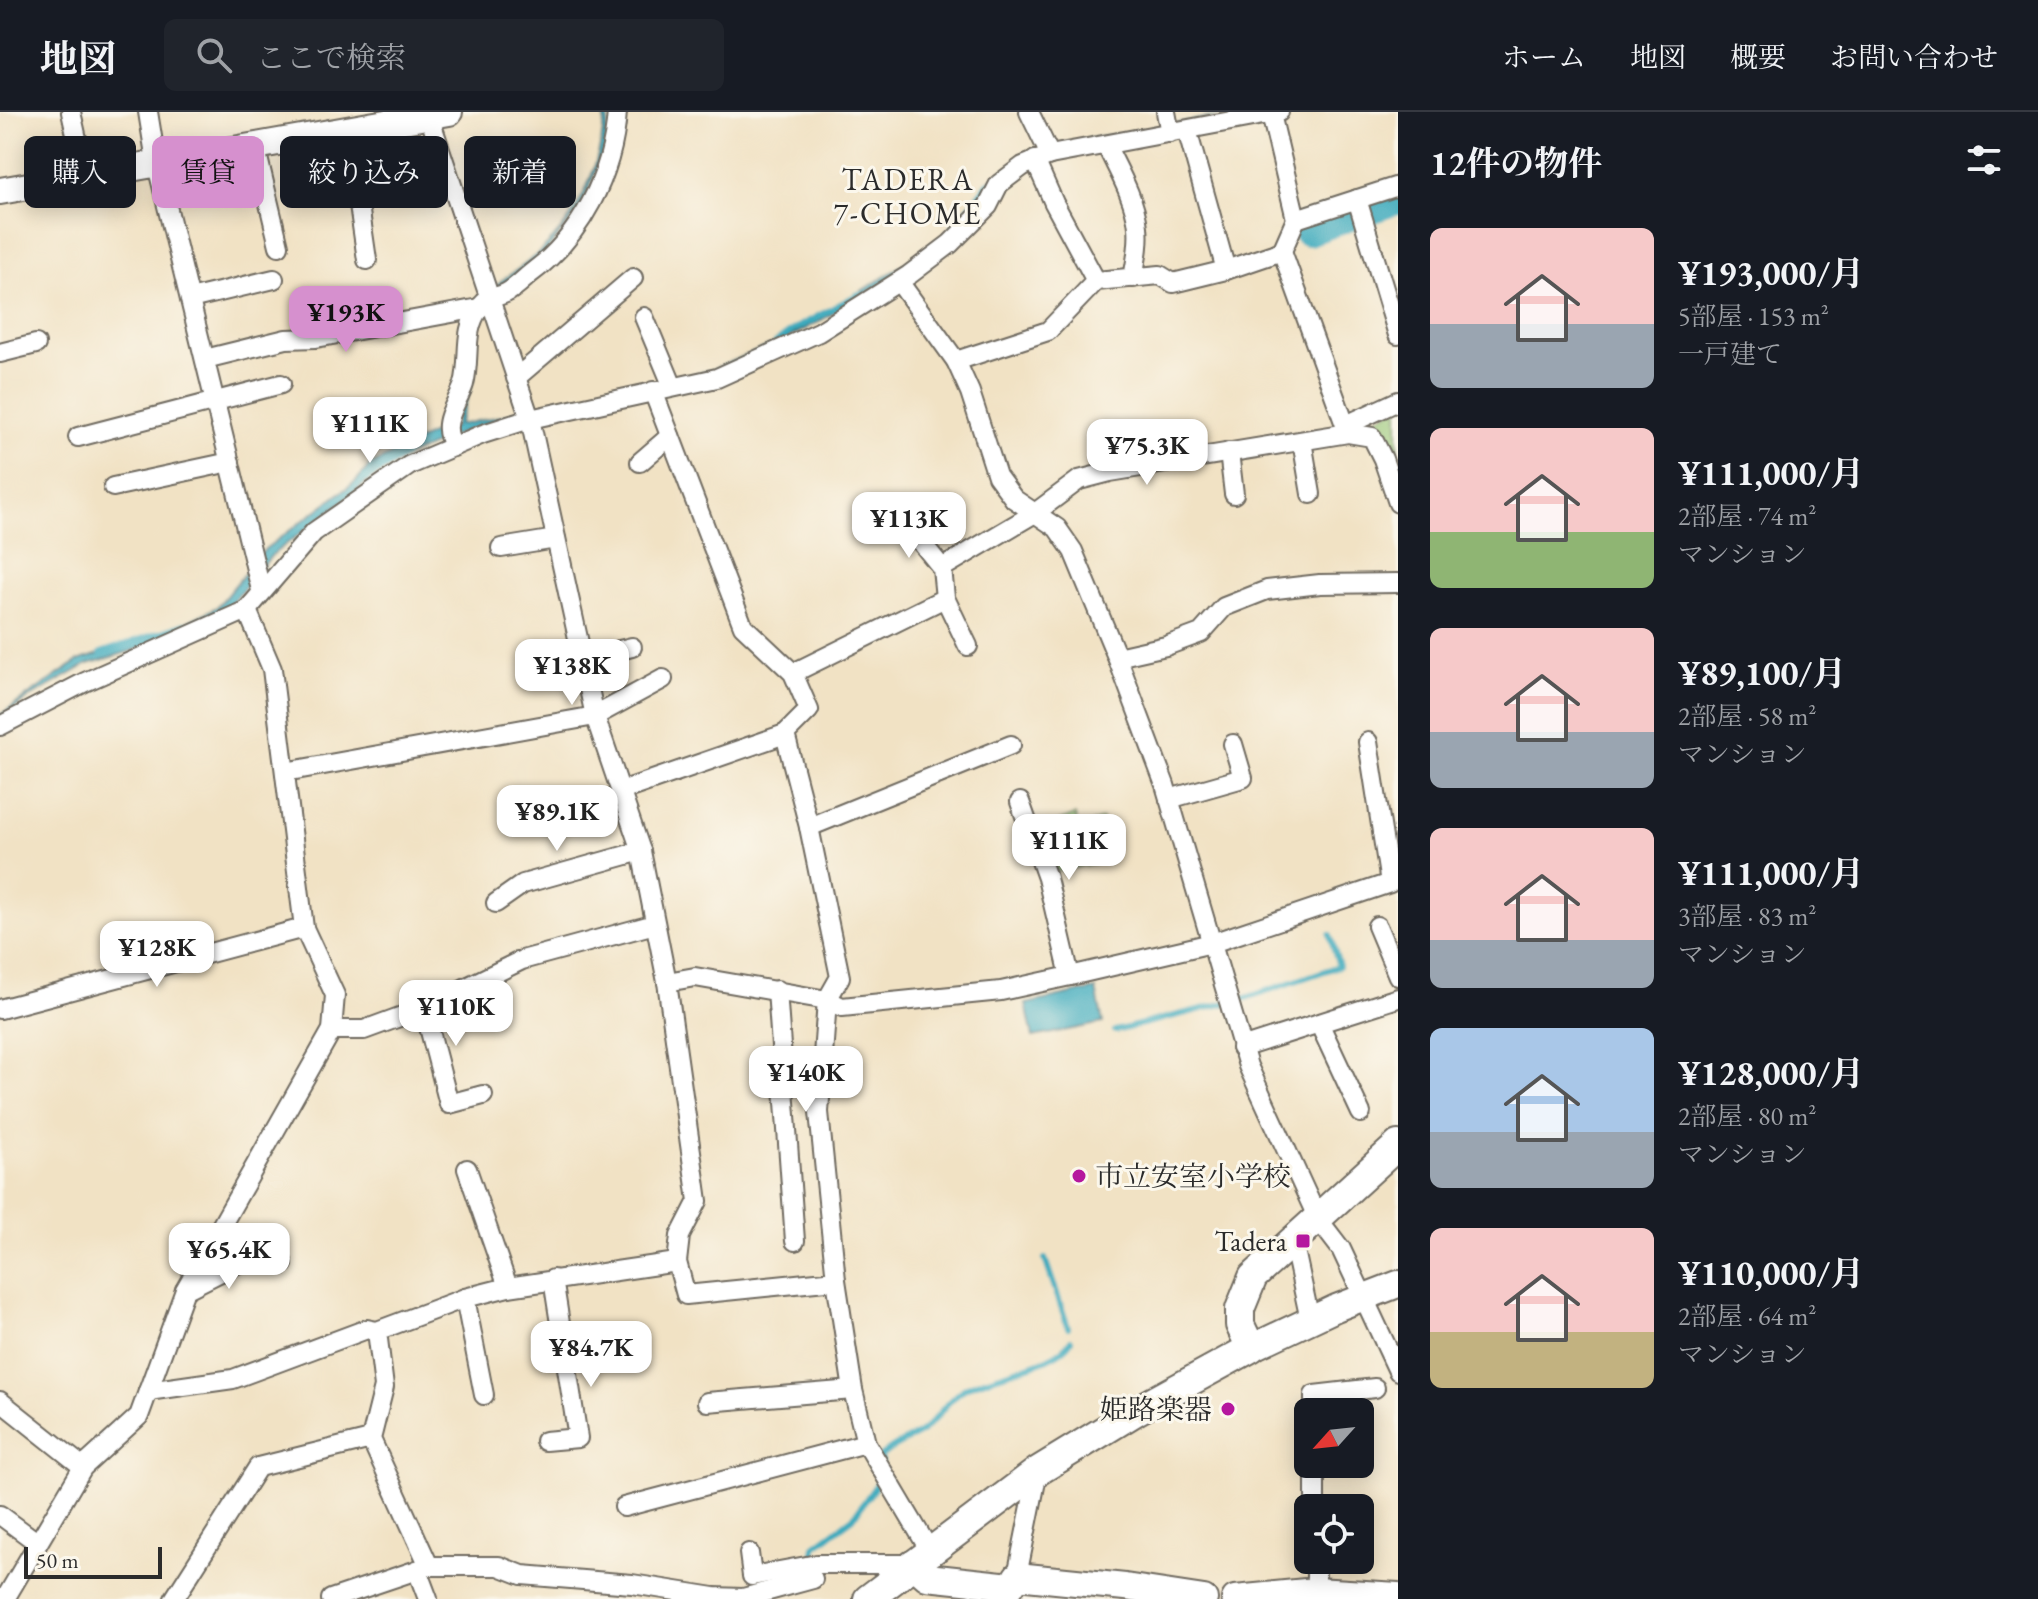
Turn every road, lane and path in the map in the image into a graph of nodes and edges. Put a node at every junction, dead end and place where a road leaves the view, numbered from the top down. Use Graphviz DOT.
graph roads {
  1 [pos="71,112"];
  2 [pos="148,112"];
  3 [pos="617,112"];
  4 [pos="1029,112"];
  5 [pos="1275,113"];
  6 [pos="439,114"];
  7 [pos="1172,122"];
  8 [pos="348,129"];
  9 [pos="76,136"];
  10 [pos="152,136"];
  11 [pos="264,143"];
  12 [pos="1106,145"];
  13 [pos="1043,152"];
  14 [pos="24,186"];
  15 [pos="1398,186"];
  16 [pos="0,191"];
  17 [pos="264,196"];
  18 [pos="1360,207"];
  19 [pos="168,208"];
  20 [pos="1296,219"];
  21 [pos="271,236"];
  22 [pos="1282,251"];
  23 [pos="367,260"];
  24 [pos="1226,270"];
  25 [pos="633,278"];
  26 [pos="1133,278"];
  27 [pos="274,279"];
  28 [pos="1096,281"];
  29 [pos="900,283"];
  30 [pos="190,299"];
  31 [pos="484,302"];
  32 [pos="644,317"];
  33 [pos="1398,335"];
  34 [pos="36,344"];
  35 [pos="0,353"];
  36 [pos="205,359"];
  37 [pos="956,361"];
  38 [pos="516,378"];
  39 [pos="671,381"];
  40 [pos="281,384"];
  41 [pos="653,391"];
  42 [pos="1398,401"];
  43 [pos="215,402"];
  44 [pos="528,414"];
  45 [pos="1348,433"];
  46 [pos="670,436"];
  47 [pos="78,437"];
  48 [pos="1302,441"];
  49 [pos="453,447"];
  50 [pos="1229,452"];
  51 [pos="1390,457"];
  52 [pos="230,462"];
  53 [pos="640,462"];
  54 [pos="113,487"];
  55 [pos="1234,494"];
  56 [pos="1311,494"];
  57 [pos="1398,503"];
  58 [pos="1035,513"];
  59 [pos="909,527"];
  60 [pos="556,539"];
  61 [pos="501,548"];
  62 [pos="942,568"];
  63 [pos="1398,583"];
  64 [pos="261,590"];
  65 [pos="945,598"];
  66 [pos="247,610"];
  67 [pos="968,646"];
  68 [pos="632,647"];
  69 [pos="1117,657"];
  70 [pos="583,659"];
  71 [pos="793,673"];
  72 [pos="663,679"];
  73 [pos="595,716"];
  74 [pos="0,726"];
  75 [pos="785,734"];
  76 [pos="1368,742"];
  77 [pos="1233,744"];
  78 [pos="1011,745"];
  79 [pos="285,772"];
  80 [pos="621,791"];
  81 [pos="1169,799"];
  82 [pos="1020,802"];
  83 [pos="809,827"];
  84 [pos="641,851"];
  85 [pos="517,866"];
  86 [pos="523,884"];
  87 [pos="496,903"];
  88 [pos="655,924"];
  89 [pos="1377,926"];
  90 [pos="304,928"];
  91 [pos="1212,943"];
  92 [pos="1070,976"];
  93 [pos="1398,976"];
  94 [pos="667,982"];
  95 [pos="777,990"];
  96 [pos="1398,998"];
  97 [pos="827,1000"];
  98 [pos="424,1008"];
  99 [pos="0,1009"];
  100 [pos="1319,1023"];
  101 [pos="332,1030"];
  102 [pos="1241,1048"];
  103 [pos="783,1084"];
  104 [pos="763,1085"];
  105 [pos="483,1095"];
  106 [pos="1361,1113"];
  107 [pos="1398,1145"];
  108 [pos="467,1169"];
  109 [pos="790,1182"];
  110 [pos="770,1184"];
  111 [pos="1318,1219"];
  112 [pos="795,1241"];
  113 [pos="1293,1241"];
  114 [pos="677,1262"];
  115 [pos="283,1264"];
  116 [pos="553,1279"];
  117 [pos="836,1280"];
  118 [pos="1398,1284"];
  119 [pos="508,1287"];
  120 [pos="185,1290"];
  121 [pos="1363,1297"];
  122 [pos="465,1298"];
  123 [pos="1310,1320"];
  124 [pos="377,1331"];
  125 [pos="1251,1348"];
  126 [pos="1398,1371"];
  127 [pos="1375,1388"];
  128 [pos="853,1390"];
  129 [pos="148,1391"];
  130 [pos="484,1395"];
  131 [pos="1314,1398"];
  132 [pos="0,1401"];
  133 [pos="707,1402"];
  134 [pos="371,1439"];
  135 [pos="545,1441"];
  136 [pos="866,1443"];
  137 [pos="83,1467"];
  138 [pos="1038,1471"];
  139 [pos="624,1507"];
  140 [pos="0,1515"];
  141 [pos="38,1543"];
  142 [pos="749,1553"];
  143 [pos="921,1558"];
  144 [pos="423,1568"];
  145 [pos="1316,1574"];
  146 [pos="813,1579"];
  147 [pos="1012,1587"];
  148 [pos="1316,1591"];
  149 [pos="1398,1596"];
  150 [pos="5,1599"];
  151 [pos="174,1599"];
  152 [pos="331,1599"];
  153 [pos="428,1599"];
  154 [pos="868,1599"];
  155 [pos="1204,1599"];
  156 [pos="1235,1599"];
  1 -- 9 [label="street"];
  2 -- 10 [label="street"];
  3 -- 31 [label="street"];
  4 -- 13 [label="street"];
  5 -- 7 [label="street"];
  5 -- 20 [label="street"];
  6 -- 8 [label="street"];
  6 -- 31 [label="street"];
  7 -- 12 [label="street"];
  7 -- 24 [label="street"];
  8 -- 11 [label="street"];
  8 -- 23 [label="street"];
  12 -- 13 [label="street"];
  12 -- 26 [label="street"];
  13 -- 28 [label="street"];
  13 -- 29 [label="street"];
  14 -- 16 [label="street"];
  15 -- 18 [label="street"];
  17 -- 21 [label="street"];
  18 -- 20 [label="street"];
  18 -- 33 [label="street"];
  19 -- 30 [label="street"];
  20 -- 22 [label="street"];
  22 -- 24 [label="street"];
  22 -- 45 [label="street"];
  24 -- 26 [label="street"];
  25 -- 38 [label="street"];
  26 -- 28 [label="street"];
  27 -- 30 [label="street"];
  28 -- 37 [label="street"];
  29 -- 37 [label="street"];
  29 -- 39 [label="street"];
  30 -- 36 [label="street"];
  31 -- 36 [label="street"];
  31 -- 38 [label="street"];
  31 -- 49 [label="street"];
  32 -- 39 [label="street"];
  34 -- 35 [label="street"];
  36 -- 43 [label="street"];
  37 -- 58 [label="street"];
  38 -- 44 [label="street"];
  39 -- 41 [label="street"];
  40 -- 43 [label="street"];
  41 -- 44 [label="street"];
  41 -- 46 [label="street"];
  42 -- 45 [label="street"];
  43 -- 47 [label="street"];
  43 -- 52 [label="street"];
  44 -- 49 [label="street"];
  44 -- 60 [label="street"];
  45 -- 48 [label="street"];
  45 -- 51 [label="street"];
  46 -- 53 [label="street"];
  46 -- 71 [label="street"];
  48 -- 50 [label="street"];
  48 -- 56 [label="street"];
  49 -- 64 [label="street"];
  50 -- 55 [label="street"];
  50 -- 58 [label="street"];
  51 -- 57 [label="street"];
  52 -- 54 [label="street"];
  52 -- 64 [label="street"];
  58 -- 62 [label="street"];
  58 -- 69 [label="street"];
  59 -- 62 [label="street"];
  60 -- 61 [label="street"];
  60 -- 70 [label="street"];
  62 -- 65 [label="street"];
  63 -- 69 [label="street"];
  64 -- 66 [label="street"];
  65 -- 67 [label="street"];
  65 -- 71 [label="street"];
  66 -- 74 [label="street"];
  66 -- 79 [label="street"];
  68 -- 70 [label="street"];
  69 -- 81 [label="street"];
  70 -- 73 [label="street"];
  71 -- 75 [label="street"];
  72 -- 73 [label="street"];
  73 -- 79 [label="street"];
  73 -- 80 [label="street"];
  75 -- 80 [label="street"];
  75 -- 83 [label="street"];
  76 -- 91 [label="street"];
  77 -- 81 [label="street"];
  78 -- 83 [label="street"];
  79 -- 90 [label="street"];
  80 -- 84 [label="street"];
  81 -- 91 [label="street"];
  82 -- 92 [label="street"];
  83 -- 97 [label="street"];
  84 -- 86 [label="street"];
  84 -- 88 [label="street"];
  85 -- 86 [label="street"];
  86 -- 87 [label="street"];
  88 -- 94 [label="street"];
  88 -- 98 [label="street"];
  89 -- 93 [label="street"];
  90 -- 99 [label="street"];
  90 -- 101 [label="street"];
  91 -- 92 [label="street"];
  91 -- 102 [label="street"];
  92 -- 97 [label="street"];
  94 -- 95 [label="street"];
  94 -- 114 [label="street"];
  95 -- 97 [label="street"];
  95 -- 103 [label="street"];
  96 -- 100 [label="street"];
  97 -- 117 [label="street"];
  98 -- 101 [label="street"];
  98 -- 105 [label="street"];
  100 -- 102 [label="street"];
  100 -- 106 [label="street"];
  101 -- 120 [label="street"];
  102 -- 111 [label="street"];
  103 -- 104 [label="street"];
  103 -- 109 [label="street"];
  107 -- 111 [label="main road"];
  108 -- 119 [label="street"];
  109 -- 110 [label="street"];
  109 -- 112 [label="street"];
  111 -- 113 [label="main road"];
  111 -- 121 [label="street"];
  113 -- 123 [label="street"];
  113 -- 125 [label="main road"];
  114 -- 116 [label="street"];
  114 -- 117 [label="street"];
  115 -- 120 [label="street"];
  116 -- 119 [label="street"];
  116 -- 135 [label="street"];
  117 -- 128 [label="street"];
  118 -- 121 [label="street"];
  119 -- 122 [label="street"];
  120 -- 129 [label="street"];
  121 -- 123 [label="street"];
  121 -- 126 [label="street"];
  122 -- 124 [label="street"];
  122 -- 130 [label="street"];
  123 -- 125 [label="street"];
  124 -- 129 [label="street"];
  124 -- 134 [label="street"];
  125 -- 138 [label="main road"];
  127 -- 131 [label="street"];
  128 -- 133 [label="street"];
  128 -- 136 [label="street"];
  129 -- 137 [label="street"];
  132 -- 137 [label="street"];
  134 -- 144 [label="street"];
  134 -- 151 [label="street"];
  136 -- 139 [label="street"];
  136 -- 143 [label="street"];
  137 -- 141 [label="street"];
  138 -- 143 [label="main road"];
  138 -- 147 [label="street"];
  140 -- 141 [label="street"];
  141 -- 150 [label="street"];
  142 -- 143 [label="street"];
  143 -- 147 [label="street"];
  143 -- 154 [label="main road"];
  144 -- 146 [label="street"];
  144 -- 152 [label="street"];
  144 -- 153 [label="street"];
  145 -- 148 [label="street"];
  147 -- 155 [label="street"];
  148 -- 149 [label="street"];
  148 -- 156 [label="street"];
}
